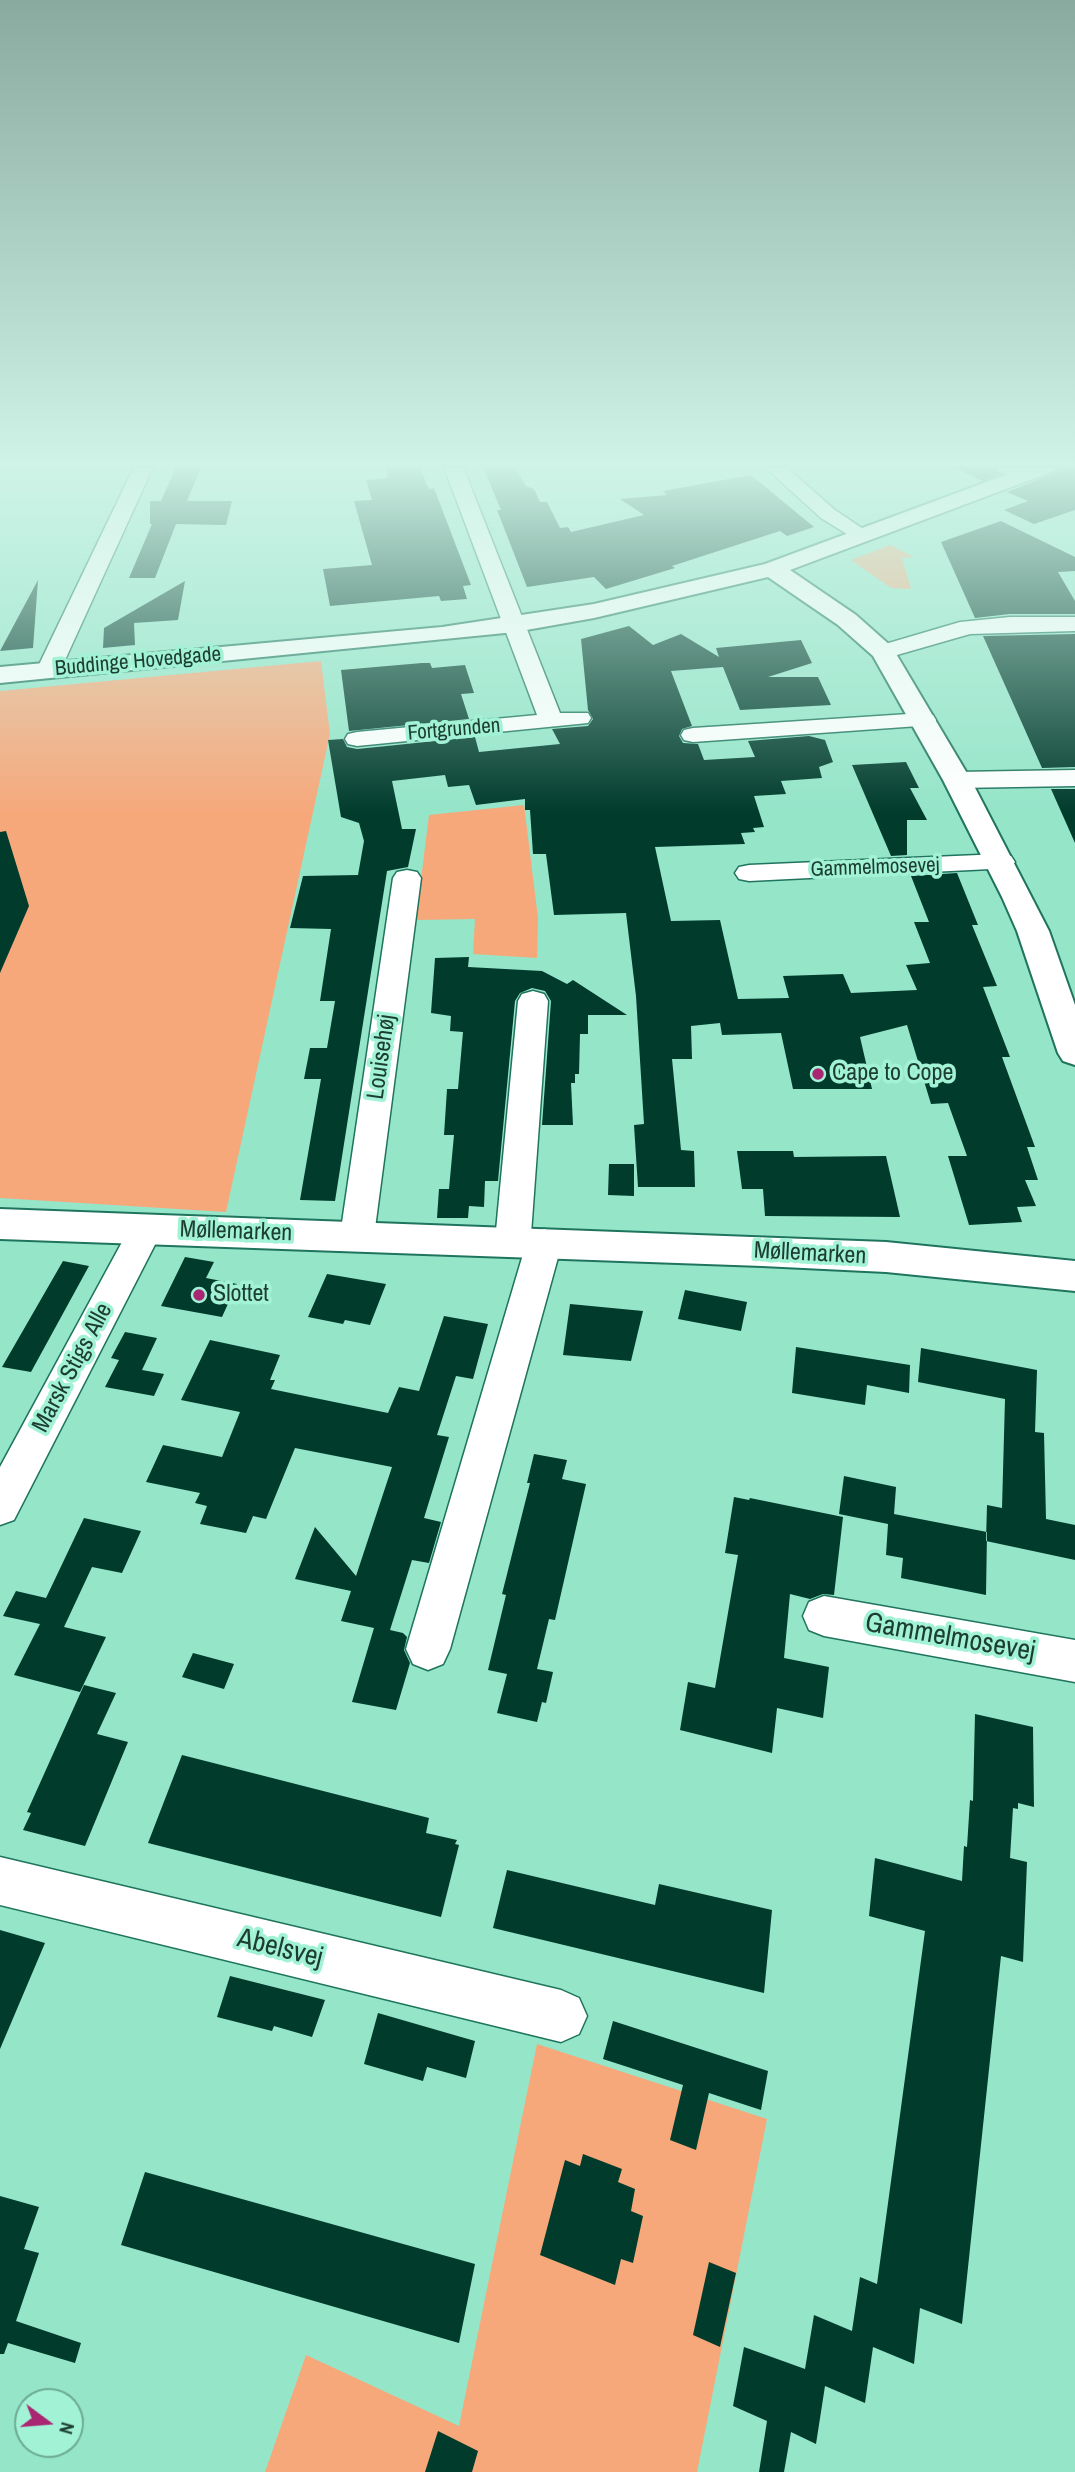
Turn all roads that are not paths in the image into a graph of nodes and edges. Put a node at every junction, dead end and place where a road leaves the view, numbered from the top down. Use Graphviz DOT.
graph roads {
  1 [pos="90,582"];
  2 [pos="498,582"];
  3 [pos="721,582"];
  4 [pos="792,582"];
  5 [pos="515,625"];
  6 [pos="1075,625"];
  7 [pos="883,652"];
  8 [pos="48,671"];
  9 [pos="0,675"];
  10 [pos="579,718"];
  11 [pos="924,720"];
  12 [pos="551,721"];
  13 [pos="693,735"];
  14 [pos="357,739"];
  15 [pos="1075,778"];
  16 [pos="957,780"];
  17 [pos="1001,862"];
  18 [pos="749,873"];
  19 [pos="407,878"];
  20 [pos="533,1001"];
  21 [pos="1067,1002"];
  22 [pos="1075,1053"];
  23 [pos="0,1224"];
  24 [pos="146,1229"];
  25 [pos="357,1236"];
  26 [pos="529,1242"];
  27 [pos="1075,1276"];
  28 [pos="0,1507"];
  29 [pos="824,1616"];
  30 [pos="428,1649"];
  31 [pos="1075,1661"];
  32 [pos="0,1881"];
  33 [pos="561,2017"];
  1 -- 8 [label="street"];
  2 -- 5 [label="street"];
  3 -- 5 [label="street, Buddinge Hovedgade"];
  4 -- 7 [label="street"];
  5 -- 8 [label="street, Buddinge Hovedgade"];
  5 -- 12 [label="street"];
  6 -- 7 [label="street"];
  7 -- 11 [label="street"];
  8 -- 9 [label="street, Buddinge Hovedgade"];
  10 -- 12 [label="street, Fortgrunden"];
  11 -- 13 [label="street"];
  11 -- 16 [label="street"];
  12 -- 14 [label="street, Fortgrunden"];
  15 -- 16 [label="street"];
  16 -- 17 [label="street"];
  17 -- 18 [label="street, Gammelmosevej"];
  17 -- 21 [label="street"];
  19 -- 25 [label="street, Louisehøj"];
  20 -- 26 [label="street"];
  21 -- 22 [label="street"];
  23 -- 24 [label="street, Møllemarken"];
  24 -- 25 [label="street, Møllemarken"];
  24 -- 28 [label="street, Marsk Stigs Alle"];
  25 -- 26 [label="street, Møllemarken"];
  26 -- 27 [label="street, Møllemarken"];
  26 -- 30 [label="street"];
  29 -- 31 [label="street, Gammelmosevej"];
  32 -- 33 [label="street, Abelsvej"];
}
